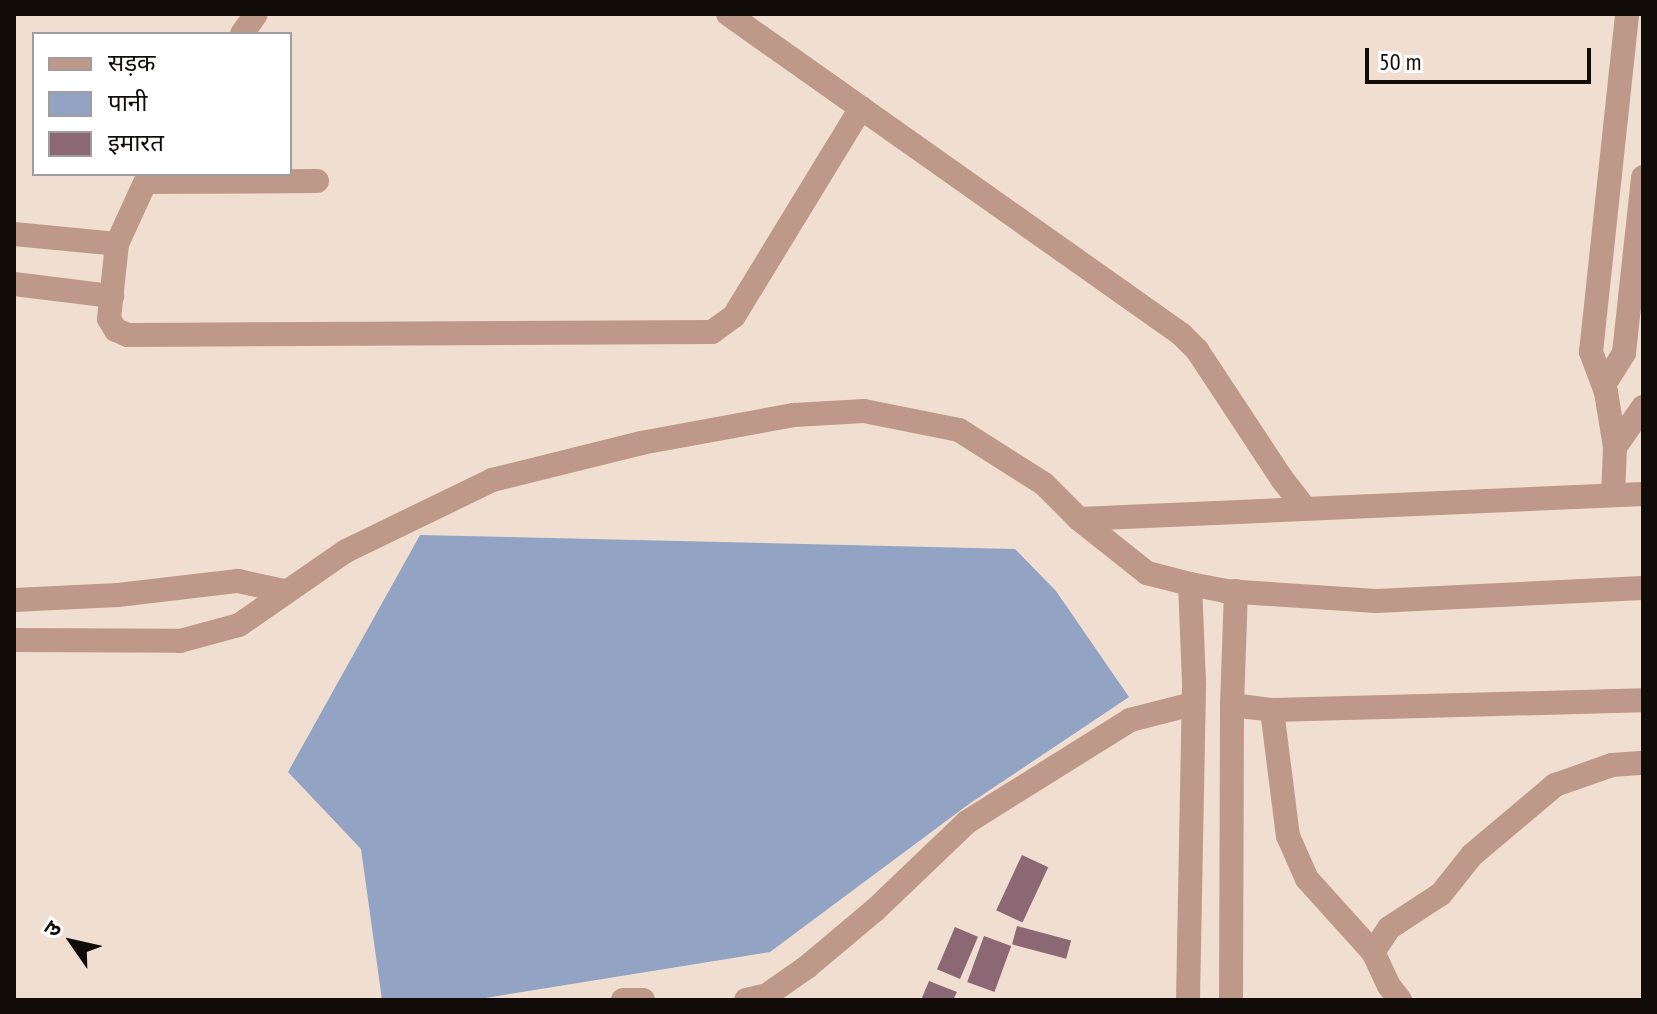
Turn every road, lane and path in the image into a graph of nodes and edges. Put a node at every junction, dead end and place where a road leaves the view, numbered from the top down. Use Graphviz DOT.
graph roads {
  1 [pos="256,14"];
  2 [pos="728,14"];
  3 [pos="1627,14"];
  4 [pos="243,32"];
  5 [pos="861,108"];
  6 [pos="1643,177"];
  7 [pos="148,178"];
  8 [pos="317,181"];
  9 [pos="14,234"];
  10 [pos="117,244"];
  11 [pos="14,284"];
  12 [pos="112,296"];
  13 [pos="1604,385"];
  14 [pos="1643,407"];
  15 [pos="1615,447"];
  16 [pos="1643,494"];
  17 [pos="1613,495"];
  18 [pos="1305,508"];
  19 [pos="1079,519"];
  20 [pos="1190,584"];
  21 [pos="1643,588"];
  22 [pos="284,591"];
  23 [pos="1236,591"];
  24 [pos="14,600"];
  25 [pos="14,640"];
  26 [pos="1643,700"];
  27 [pos="1193,704"];
  28 [pos="1232,705"];
  29 [pos="1272,710"];
  30 [pos="1643,763"];
  31 [pos="1373,952"];
  32 [pos="623,1000"];
  33 [pos="643,1000"];
  34 [pos="746,1000"];
  35 [pos="1188,1000"];
  36 [pos="1231,1000"];
  37 [pos="1400,1000"];
  1 -- 4 [label="street"];
  2 -- 5 [label="street"];
  3 -- 13 [label="street"];
  5 -- 12 [label="street"];
  5 -- 18 [label="street"];
  6 -- 13 [label="street"];
  7 -- 8 [label="street"];
  7 -- 10 [label="street"];
  9 -- 10 [label="street"];
  10 -- 12 [label="street"];
  11 -- 12 [label="street"];
  13 -- 15 [label="street"];
  14 -- 15 [label="street"];
  15 -- 17 [label="street"];
  16 -- 17 [label="street"];
  17 -- 18 [label="street"];
  18 -- 19 [label="street"];
  19 -- 20 [label="street"];
  19 -- 22 [label="street"];
  20 -- 23 [label="street"];
  20 -- 27 [label="street"];
  21 -- 23 [label="street"];
  22 -- 24 [label="street"];
  22 -- 25 [label="street"];
  23 -- 28 [label="street"];
  26 -- 29 [label="street"];
  27 -- 34 [label="street"];
  27 -- 35 [label="street"];
  28 -- 29 [label="street"];
  28 -- 36 [label="street"];
  29 -- 31 [label="street"];
  30 -- 31 [label="street"];
  31 -- 37 [label="street"];
  32 -- 33 [label="street"];
}
